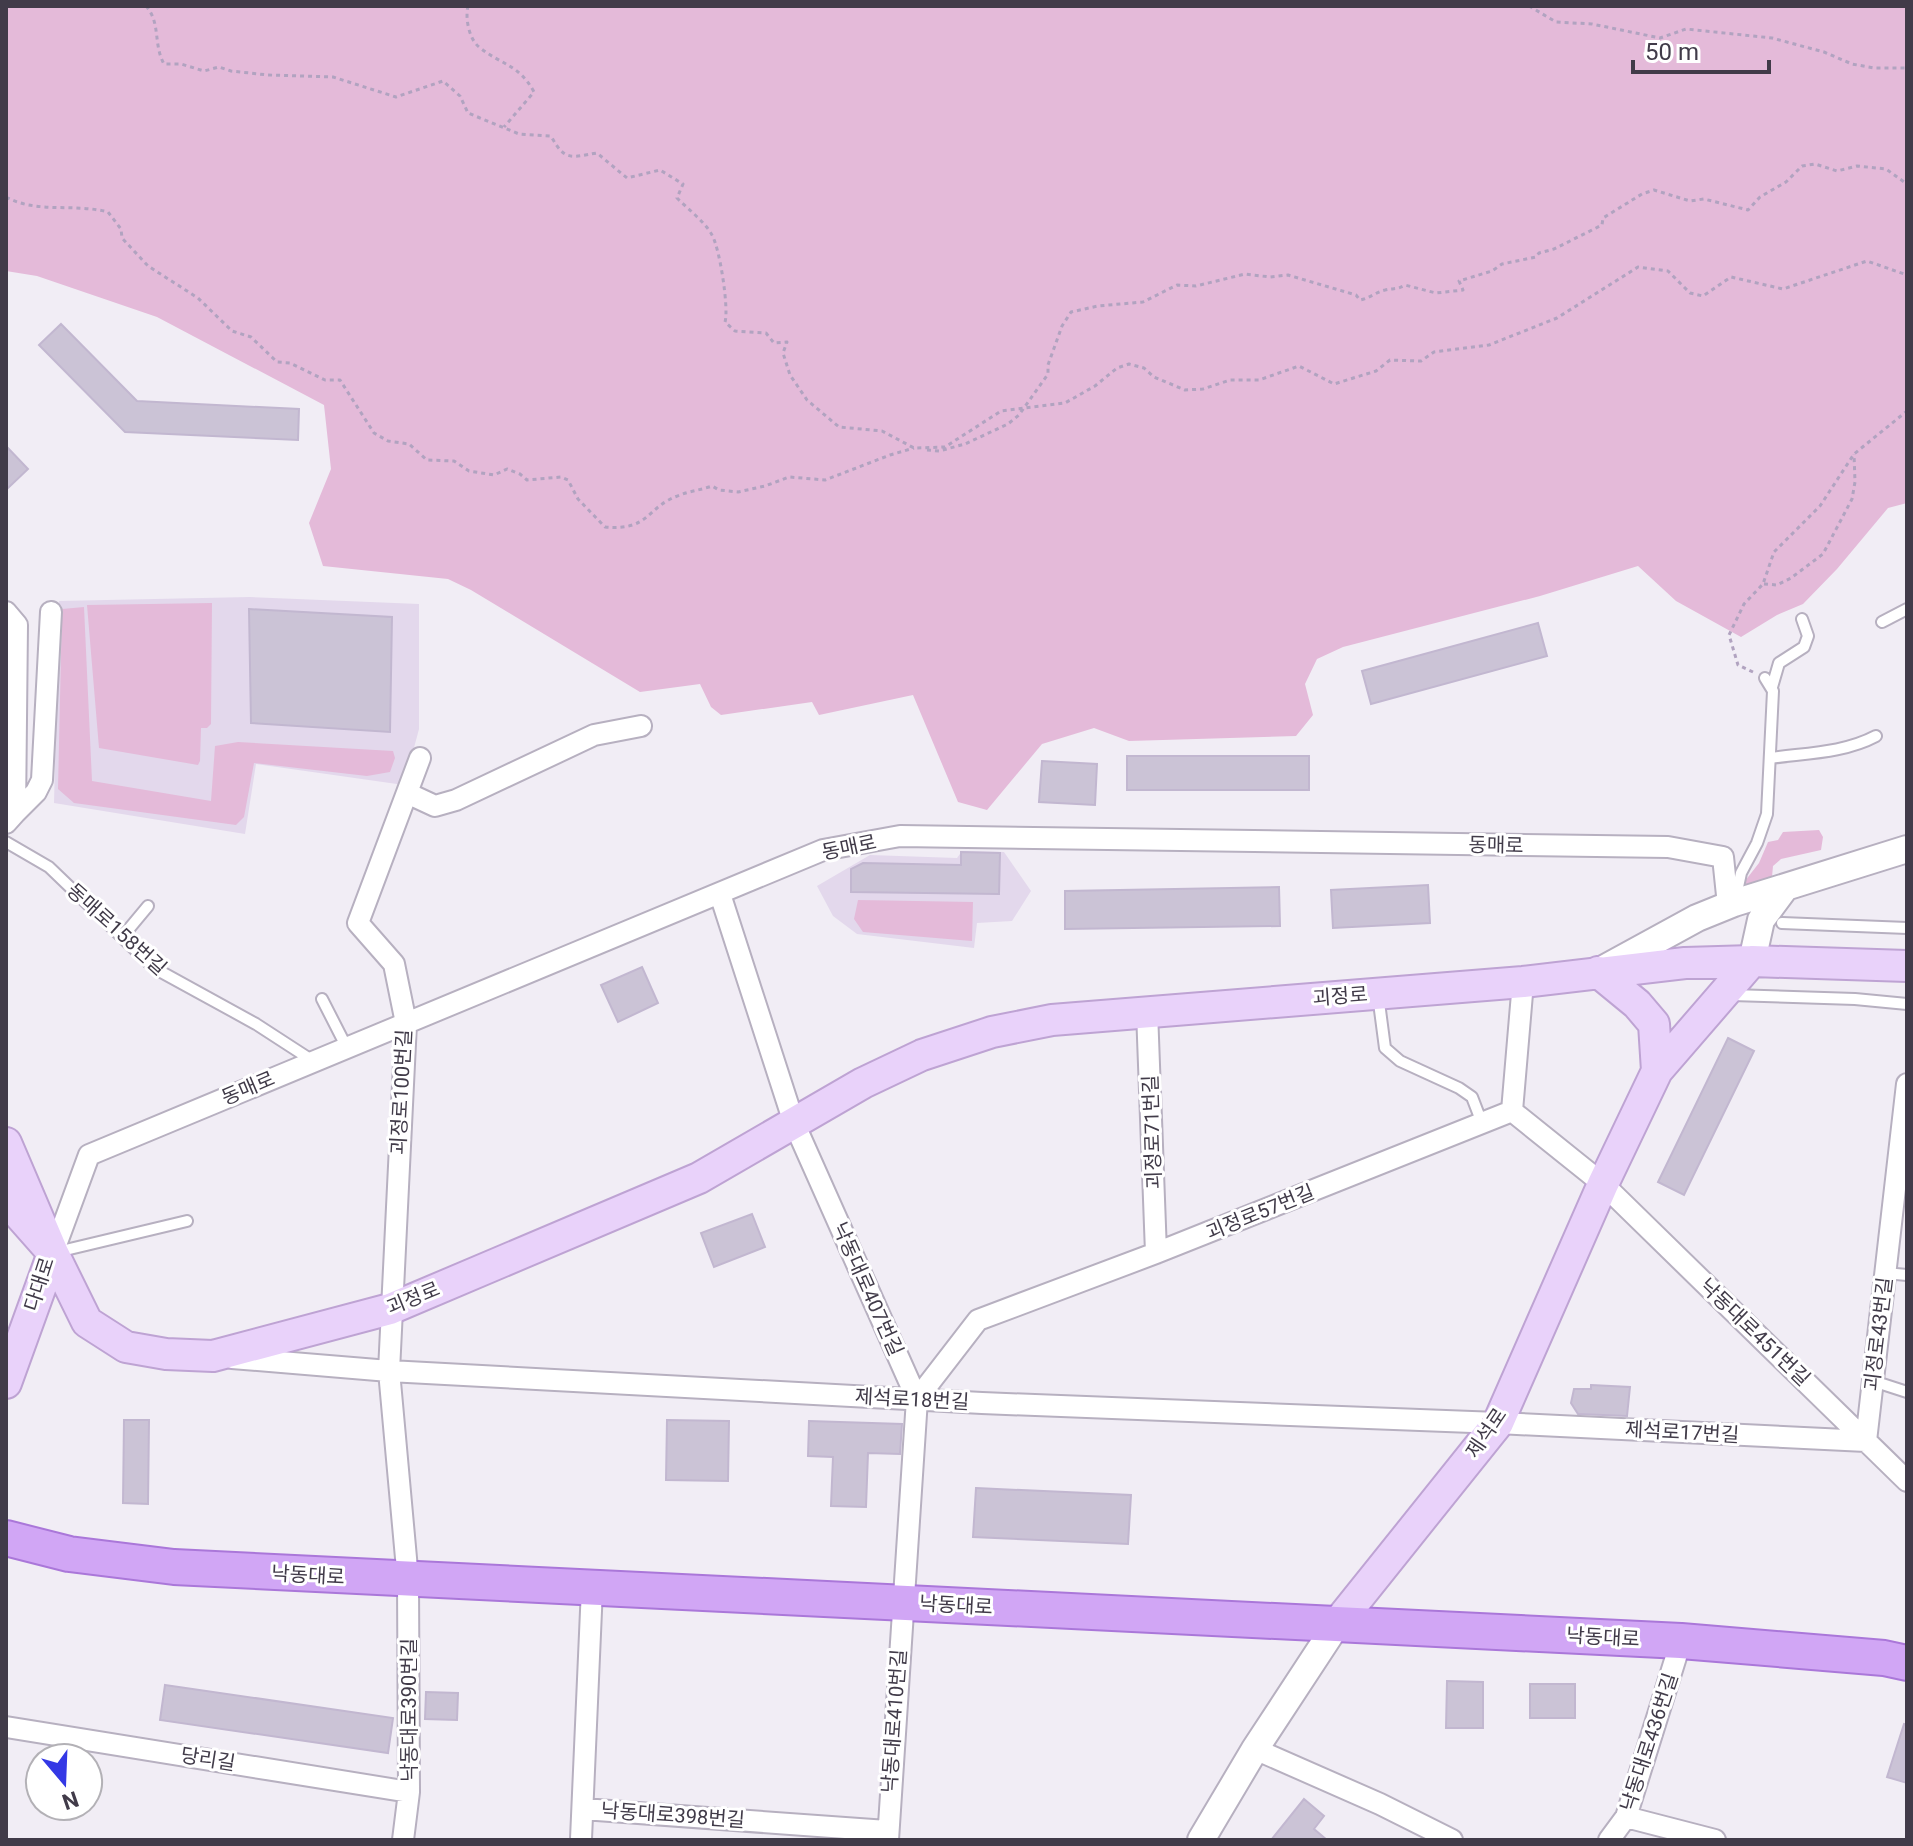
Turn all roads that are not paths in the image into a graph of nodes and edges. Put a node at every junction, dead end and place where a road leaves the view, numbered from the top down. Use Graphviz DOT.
graph roads {
  1 [pos="1907,609"];
  2 [pos="6,612"];
  3 [pos="51,612"];
  4 [pos="1802,619"];
  5 [pos="1882,622"];
  6 [pos="641,726"];
  7 [pos="1876,736"];
  8 [pos="420,758"];
  9 [pos="1771,758"];
  10 [pos="407,793"];
  11 [pos="10,818"];
  12 [pos="6,842"];
  13 [pos="1907,849"];
  14 [pos="1784,889"];
  15 [pos="720,894"];
  16 [pos="1731,904"];
  17 [pos="148,906"];
  18 [pos="1782,923"];
  19 [pos="1907,928"];
  20 [pos="123,936"];
  21 [pos="1752,961"];
  22 [pos="1907,966"];
  23 [pos="1598,972"];
  24 [pos="1523,982"];
  25 [pos="1377,993"];
  26 [pos="1722,995"];
  27 [pos="322,999"];
  28 [pos="1907,1004"];
  29 [pos="1147,1011"];
  30 [pos="406,1023"];
  31 [pos="346,1046"];
  32 [pos="313,1061"];
  33 [pos="1657,1071"];
  34 [pos="1907,1084"];
  35 [pos="1512,1111"];
  36 [pos="794,1123"];
  37 [pos="1482,1123"];
  38 [pos="6,1143"];
  39 [pos="1603,1184"];
  40 [pos="6,1200"];
  41 [pos="187,1221"];
  42 [pos="53,1253"];
  43 [pos="1156,1253"];
  44 [pos="1885,1273"];
  45 [pos="1907,1275"];
  46 [pos="390,1309"];
  47 [pos="14,1333"];
  48 [pos="213,1356"];
  49 [pos="389,1371"];
  50 [pos="1873,1381"];
  51 [pos="6,1383"];
  52 [pos="1907,1392"];
  53 [pos="917,1399"];
  54 [pos="1498,1423"];
  55 [pos="1866,1441"];
  56 [pos="1907,1481"];
  57 [pos="6,1538"];
  58 [pos="408,1580"];
  59 [pos="592,1588"];
  60 [pos="902,1603"];
  61 [pos="1337,1624"];
  62 [pos="1681,1641"];
  63 [pos="1907,1663"];
  64 [pos="6,1727"];
  65 [pos="1255,1749"];
  66 [pos="409,1792"];
  67 [pos="583,1809"];
  68 [pos="1626,1817"];
  69 [pos="887,1836"];
  70 [pos="581,1839"];
  71 [pos="403,1840"];
  72 [pos="1201,1840"];
  73 [pos="1452,1840"];
  74 [pos="1609,1840"];
  75 [pos="1715,1840"];
  1 -- 5 [label="lane"];
  2 -- 11 [label="street"];
  3 -- 11 [label="street"];
  4 -- 9 [label="lane"];
  6 -- 10 [label="street"];
  7 -- 9 [label="lane"];
  8 -- 10 [label="street, 괴정로100번길"];
  9 -- 16 [label="lane"];
  10 -- 30 [label="street, 괴정로100번길"];
  12 -- 20 [label="lane, 동매로158번길"];
  13 -- 14 [label="street"];
  14 -- 16 [label="street"];
  14 -- 21 [label="street"];
  15 -- 16 [label="street, 동매로"];
  15 -- 30 [label="street, 동매로"];
  15 -- 36 [label="street"];
  16 -- 23 [label="street"];
  17 -- 20 [label="lane"];
  18 -- 19 [label="lane"];
  20 -- 32 [label="lane, 동매로158번길"];
  21 -- 22 [label="main road, 괴정로"];
  21 -- 23 [label="main road, 괴정로"];
  21 -- 26 [label="main road, 제석로"];
  23 -- 24 [label="main road, 괴정로"];
  23 -- 33 [label="main road"];
  24 -- 25 [label="main road, 괴정로"];
  24 -- 35 [label="street"];
  25 -- 29 [label="main road, 괴정로"];
  25 -- 37 [label="lane"];
  26 -- 28 [label="lane"];
  26 -- 33 [label="main road, 제석로"];
  27 -- 31 [label="lane"];
  29 -- 36 [label="main road, 괴정로"];
  29 -- 43 [label="street, 괴정로71번길"];
  30 -- 31 [label="street, 동매로"];
  30 -- 46 [label="street, 괴정로100번길"];
  31 -- 32 [label="street, 동매로"];
  32 -- 42 [label="street, 동매로"];
  33 -- 39 [label="main road, 제석로"];
  34 -- 44 [label="street, 괴정로43번길"];
  35 -- 37 [label="street, 괴정로57번길"];
  35 -- 39 [label="street, 낙동대로451번길"];
  36 -- 46 [label="main road, 괴정로"];
  36 -- 53 [label="street, 낙동대로407번길"];
  37 -- 43 [label="street, 괴정로57번길"];
  38 -- 42 [label="main road, 다대로"];
  39 -- 54 [label="main road, 제석로"];
  39 -- 55 [label="street, 낙동대로451번길"];
  40 -- 42 [label="main road, 괴정로"];
  41 -- 42 [label="lane"];
  42 -- 47 [label="main road, 다대로"];
  42 -- 48 [label="main road, 괴정로"];
  43 -- 53 [label="street, 괴정로57번길"];
  44 -- 45 [label="lane"];
  44 -- 50 [label="street, 괴정로43번길"];
  46 -- 48 [label="main road, 괴정로"];
  46 -- 49 [label="street"];
  47 -- 51 [label="main road, 다대로"];
  48 -- 49 [label="street, 제석로18번길"];
  49 -- 53 [label="street, 제석로18번길"];
  49 -- 58 [label="street, 낙동대로390번길"];
  50 -- 52 [label="lane"];
  50 -- 55 [label="street, 괴정로43번길"];
  53 -- 54 [label="street, 제석로18번길"];
  53 -- 60 [label="street, 낙동대로407번길"];
  54 -- 55 [label="street, 제석로17번길"];
  54 -- 61 [label="main road, 제석로"];
  55 -- 56 [label="street, 낙동대로451번길"];
  57 -- 58 [label="main road, 낙동대로"];
  58 -- 59 [label="main road, 낙동대로"];
  58 -- 66 [label="street, 낙동대로390번길"];
  59 -- 60 [label="main road, 낙동대로"];
  59 -- 67 [label="street, 낙동대로398번길"];
  60 -- 61 [label="main road, 낙동대로"];
  60 -- 69 [label="street, 낙동대로410번길"];
  61 -- 62 [label="main road, 낙동대로"];
  61 -- 65 [label="street, 제석로"];
  62 -- 63 [label="main road, 낙동대로"];
  62 -- 68 [label="street, 낙동대로436번길"];
  64 -- 66 [label="street, 당리길"];
  65 -- 72 [label="street, 제석로"];
  65 -- 73 [label="street"];
  66 -- 71 [label="street, 낙동대로390번길"];
  67 -- 69 [label="street, 낙동대로398번길"];
  67 -- 70 [label="street"];
  68 -- 74 [label="street, 낙동대로436번길"];
  68 -- 75 [label="street"];
}
